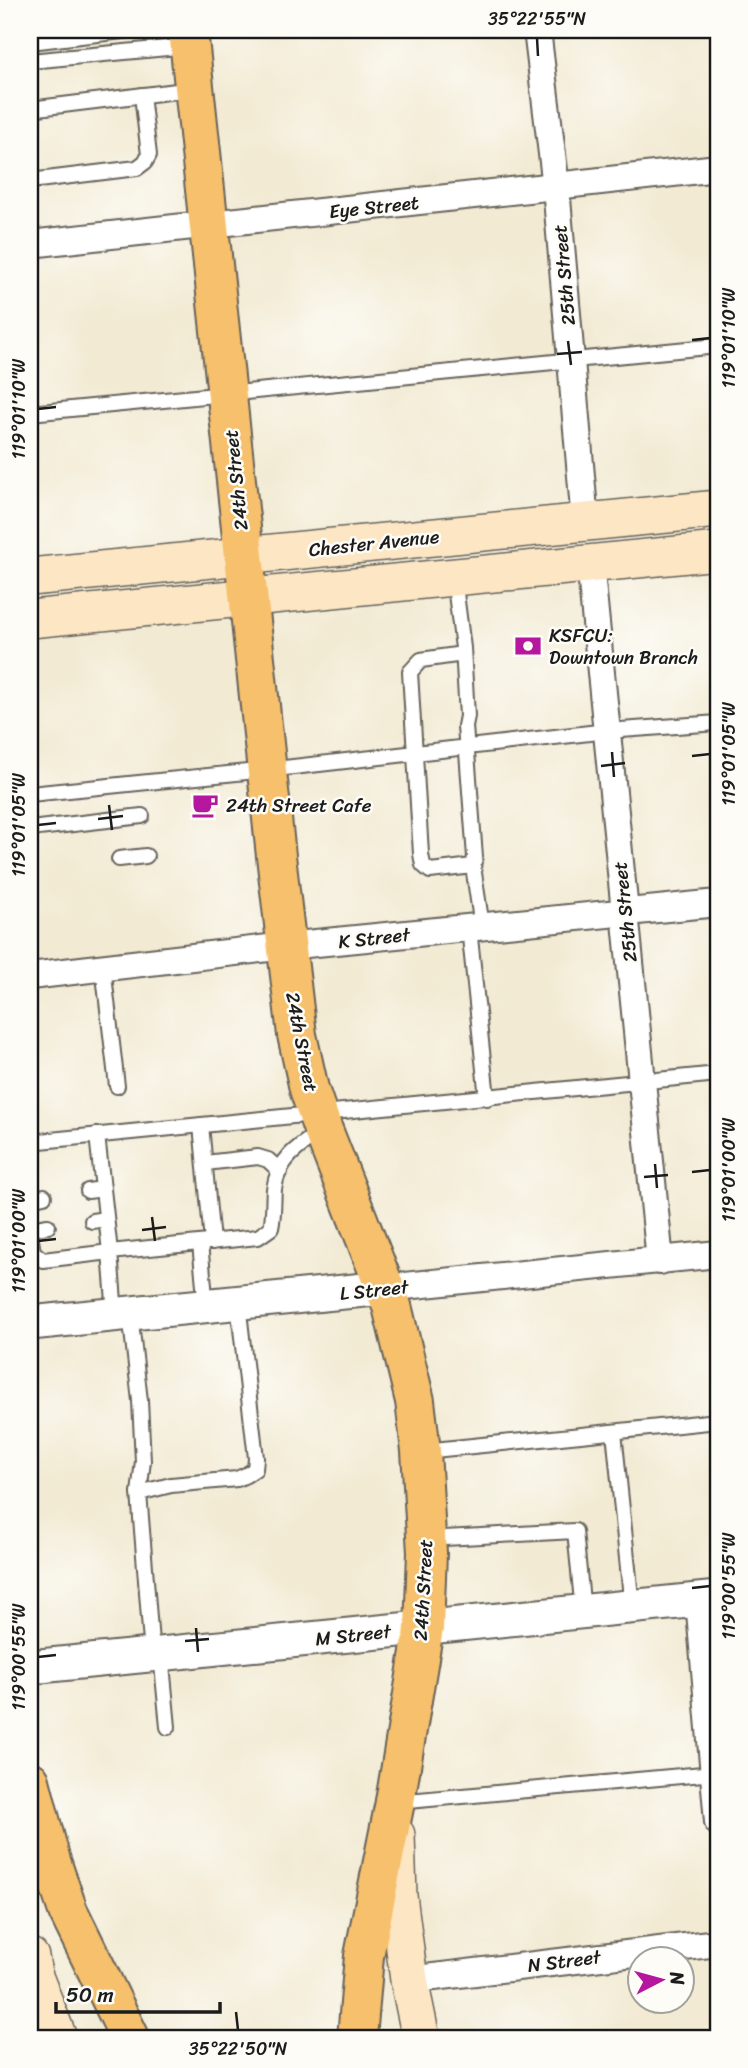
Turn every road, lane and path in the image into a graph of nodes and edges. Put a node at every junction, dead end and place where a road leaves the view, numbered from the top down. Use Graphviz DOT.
graph roads {
  1 [pos="131,30"];
  2 [pos="537,30"];
  3 [pos="189,38"];
  4 [pos="30,42"];
  5 [pos="30,61"];
  6 [pos="194,89"];
  7 [pos="142,95"];
  8 [pos="30,108"];
  9 [pos="718,168"];
  10 [pos="30,181"];
  11 [pos="556,187"];
  12 [pos="209,225"];
  13 [pos="30,244"];
  14 [pos="718,345"];
  15 [pos="571,360"];
  16 [pos="227,392"];
  17 [pos="30,412"];
  18 [pos="718,509"];
  19 [pos="585,522"];
  20 [pos="718,551"];
  21 [pos="244,555"];
  22 [pos="590,564"];
  23 [pos="30,577"];
  24 [pos="453,577"];
  25 [pos="248,597"];
  26 [pos="30,619"];
  27 [pos="463,654"];
  28 [pos="718,723"];
  29 [pos="607,731"];
  30 [pos="466,747"];
  31 [pos="416,752"];
  32 [pos="267,770"];
  33 [pos="30,794"];
  34 [pos="142,816"];
  35 [pos="30,829"];
  36 [pos="146,856"];
  37 [pos="119,859"];
  38 [pos="473,866"];
  39 [pos="718,903"];
  40 [pos="625,912"];
  41 [pos="475,927"];
  42 [pos="286,946"];
  43 [pos="103,967"];
  44 [pos="30,976"];
  45 [pos="718,1074"];
  46 [pos="642,1083"];
  47 [pos="117,1086"];
  48 [pos="487,1098"];
  49 [pos="320,1122"];
  50 [pos="201,1125"];
  51 [pos="97,1135"];
  52 [pos="30,1142"];
  53 [pos="205,1163"];
  54 [pos="280,1171"];
  55 [pos="48,1226"];
  56 [pos="30,1231"];
  57 [pos="206,1242"];
  58 [pos="110,1252"];
  59 [pos="718,1254"];
  60 [pos="660,1261"];
  61 [pos="386,1289"];
  62 [pos="222,1305"];
  63 [pos="123,1314"];
  64 [pos="30,1323"];
  65 [pos="718,1422"];
  66 [pos="614,1432"];
  67 [pos="421,1451"];
  68 [pos="139,1493"];
  69 [pos="426,1539"];
  70 [pos="709,1599"];
  71 [pos="632,1607"];
  72 [pos="583,1612"];
  73 [pos="424,1628"];
  74 [pos="156,1655"];
  75 [pos="30,1667"];
  76 [pos="711,1668"];
  77 [pos="168,1727"];
  78 [pos="714,1735"];
  79 [pos="714,1773"];
  80 [pos="30,1781"];
  81 [pos="395,1802"];
  82 [pos="718,1818"];
  83 [pos="718,1943"];
  84 [pos="30,1957"];
  85 [pos="410,1980"];
  86 [pos="58,2038"];
  87 [pos="130,2038"];
  88 [pos="357,2038"];
  89 [pos="421,2038"];
  1 -- 4 [label="lane"];
  2 -- 11 [label="street, 25th Street"];
  3 -- 5 [label="lane"];
  3 -- 6 [label="main road, 24th Street"];
  6 -- 7 [label="lane"];
  6 -- 12 [label="main road, 24th Street"];
  7 -- 8 [label="lane"];
  7 -- 10 [label="lane"];
  9 -- 11 [label="street, Eye Street"];
  11 -- 12 [label="street, Eye Street"];
  11 -- 15 [label="street, 25th Street"];
  12 -- 13 [label="street, Eye Street"];
  12 -- 16 [label="main road, 24th Street"];
  14 -- 15 [label="lane"];
  15 -- 16 [label="lane"];
  15 -- 19 [label="street, 25th Street"];
  16 -- 17 [label="lane"];
  16 -- 21 [label="main road, 24th Street"];
  18 -- 19 [label="main road, Chester Avenue"];
  19 -- 21 [label="main road, Chester Avenue"];
  19 -- 24 [label="main road"];
  20 -- 22 [label="main road"];
  21 -- 23 [label="main road, Chester Avenue"];
  21 -- 25 [label="main road, 24th Street"];
  22 -- 24 [label="main road"];
  22 -- 29 [label="street, 25th Street"];
  24 -- 25 [label="main road"];
  24 -- 27 [label="lane"];
  25 -- 26 [label="main road"];
  25 -- 32 [label="main road, 24th Street"];
  27 -- 30 [label="lane"];
  27 -- 31 [label="lane"];
  28 -- 29 [label="lane"];
  29 -- 30 [label="lane"];
  29 -- 40 [label="street, 25th Street"];
  30 -- 31 [label="lane"];
  30 -- 38 [label="lane"];
  31 -- 32 [label="lane"];
  31 -- 38 [label="lane"];
  32 -- 33 [label="lane"];
  32 -- 42 [label="main road, 24th Street"];
  34 -- 35 [label="lane"];
  36 -- 37 [label="lane"];
  38 -- 41 [label="lane"];
  39 -- 40 [label="street, K Street"];
  40 -- 41 [label="street, K Street"];
  40 -- 46 [label="street, 25th Street"];
  41 -- 42 [label="street, K Street"];
  41 -- 48 [label="lane"];
  42 -- 43 [label="street, K Street"];
  42 -- 49 [label="main road, 24th Street"];
  43 -- 44 [label="street, K Street"];
  43 -- 47 [label="lane"];
  45 -- 46 [label="lane"];
  46 -- 48 [label="lane"];
  46 -- 60 [label="street, 25th Street"];
  48 -- 49 [label="lane"];
  49 -- 50 [label="lane"];
  49 -- 54 [label="lane"];
  49 -- 61 [label="main road, 24th Street"];
  50 -- 51 [label="lane"];
  50 -- 53 [label="lane"];
  51 -- 52 [label="lane"];
  51 -- 58 [label="lane"];
  53 -- 54 [label="lane"];
  53 -- 57 [label="lane"];
  54 -- 57 [label="lane"];
  55 -- 56 [label="lane"];
  56 -- 58 [label="lane"];
  57 -- 58 [label="lane"];
  57 -- 62 [label="lane"];
  58 -- 63 [label="lane"];
  59 -- 60 [label="street, L Street"];
  60 -- 61 [label="street, L Street"];
  61 -- 62 [label="street, L Street"];
  61 -- 67 [label="main road, 24th Street"];
  62 -- 63 [label="street, L Street"];
  62 -- 68 [label="lane"];
  63 -- 64 [label="street, L Street"];
  63 -- 68 [label="lane"];
  65 -- 66 [label="lane"];
  66 -- 67 [label="lane"];
  66 -- 71 [label="lane"];
  67 -- 69 [label="main road, 24th Street"];
  68 -- 74 [label="lane"];
  69 -- 72 [label="lane"];
  69 -- 73 [label="main road, 24th Street"];
  70 -- 71 [label="street, M Street"];
  70 -- 76 [label="street"];
  71 -- 72 [label="street, M Street"];
  72 -- 73 [label="street, M Street"];
  73 -- 74 [label="street, M Street"];
  73 -- 81 [label="main road, 24th Street"];
  74 -- 75 [label="street, M Street"];
  74 -- 77 [label="lane"];
  76 -- 78 [label="street"];
  78 -- 79 [label="street"];
  79 -- 81 [label="lane"];
  79 -- 82 [label="street"];
  80 -- 87 [label="main road"];
  81 -- 85 [label="main road, 24th Street"];
  81 -- 88 [label="main road"];
  83 -- 85 [label="street, N Street"];
  84 -- 86 [label="main road"];
  85 -- 89 [label="main road, 24th Street"];
}
